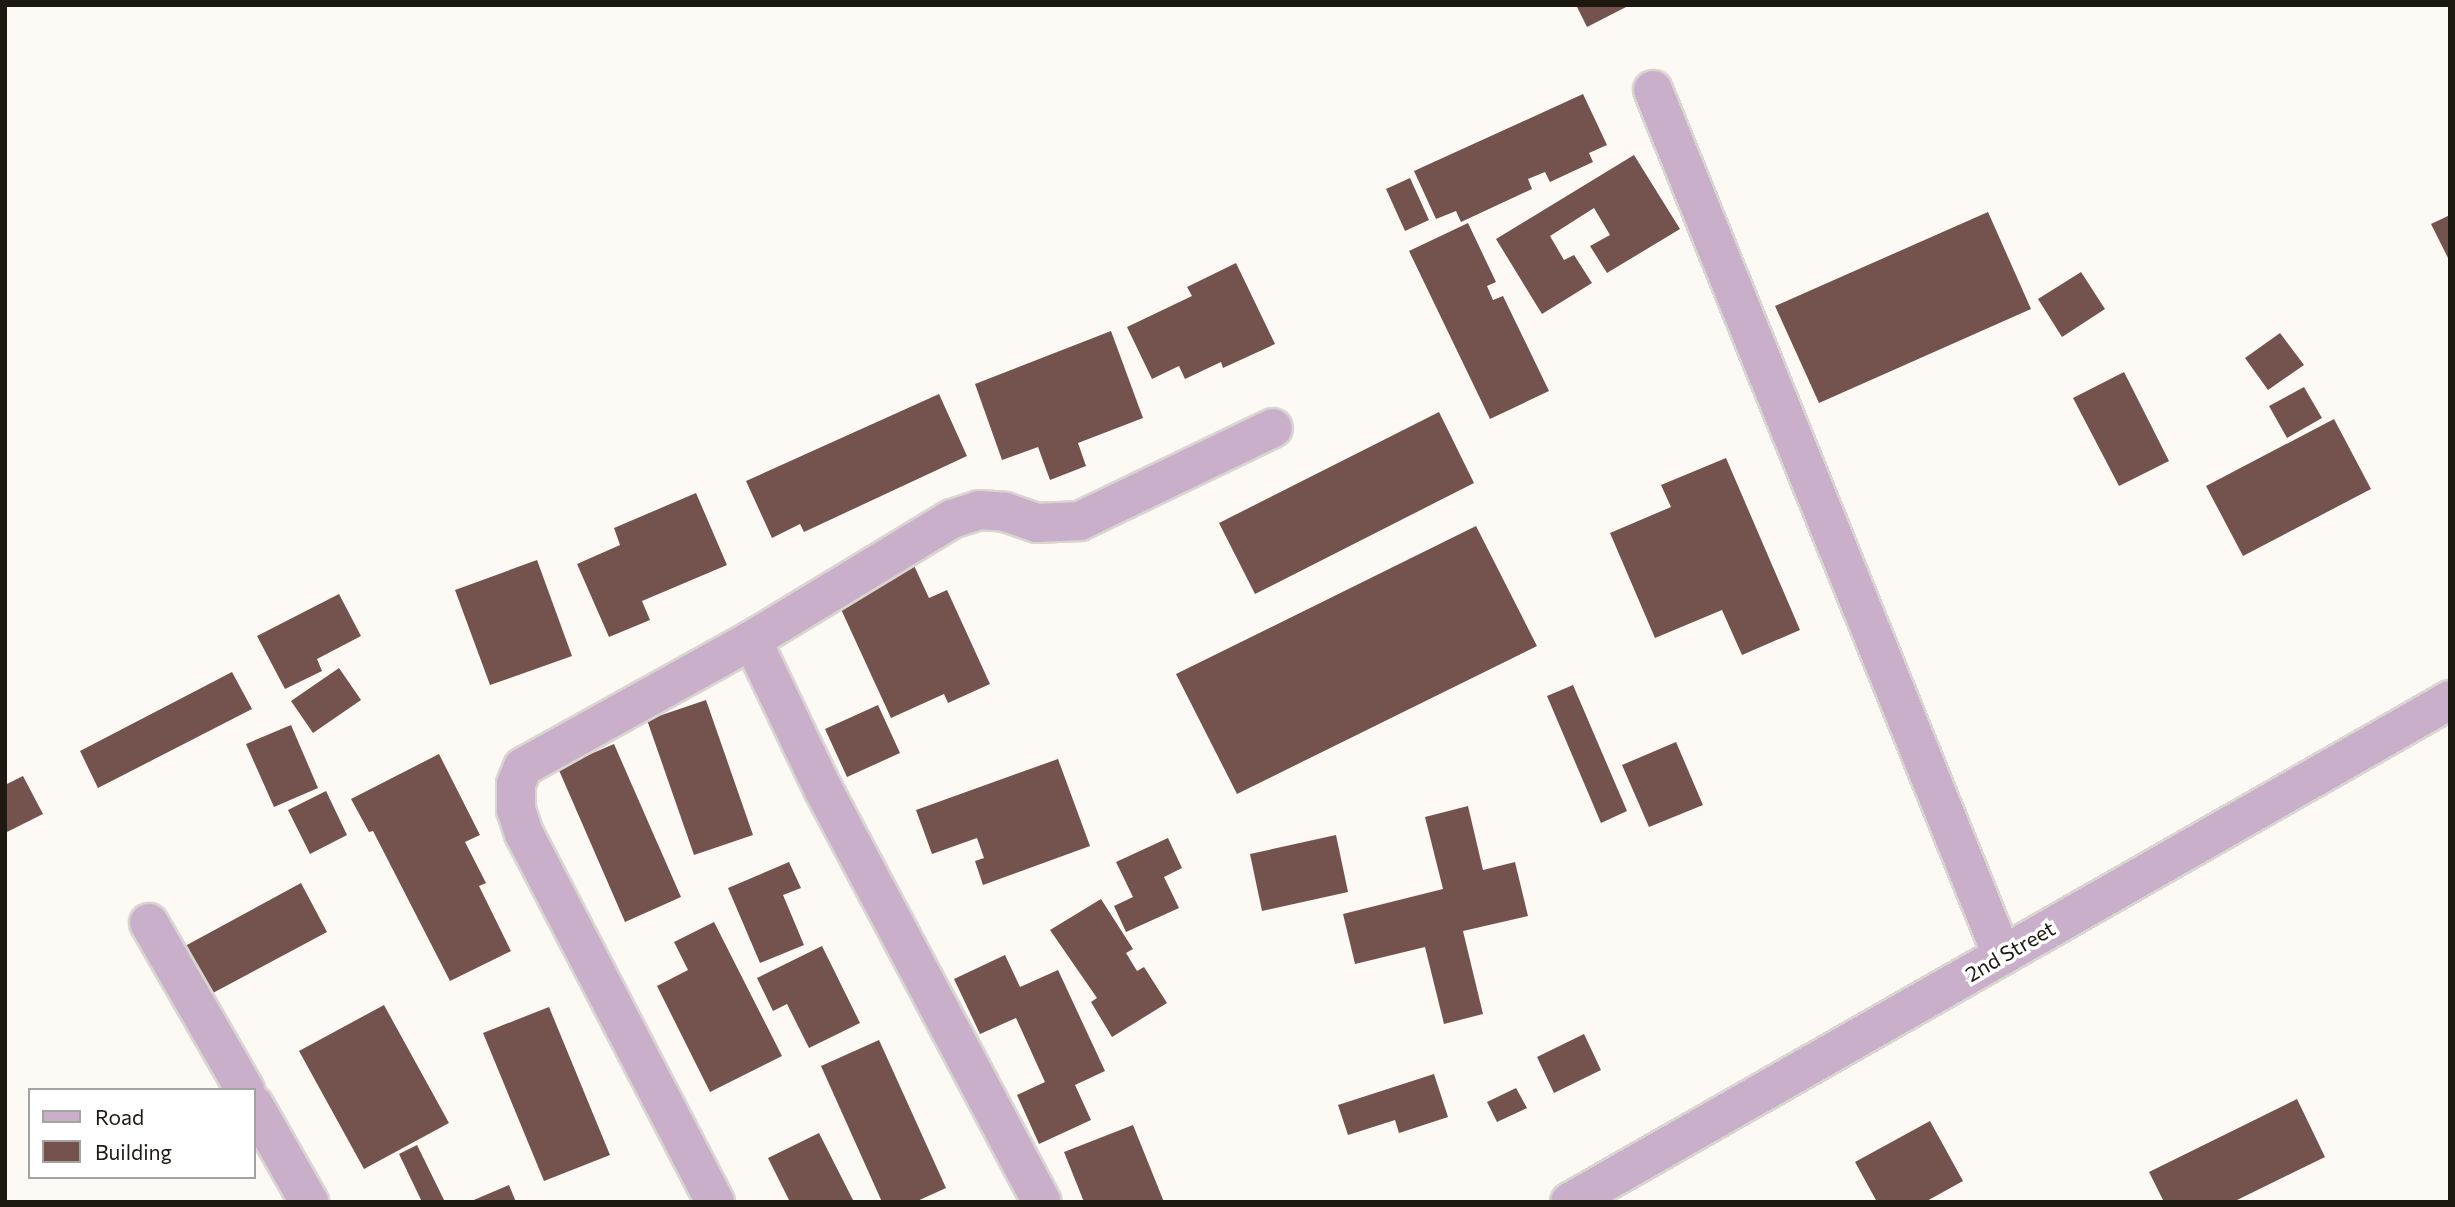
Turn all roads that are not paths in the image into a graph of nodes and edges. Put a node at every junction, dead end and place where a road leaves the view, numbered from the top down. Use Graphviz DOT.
graph roads {
  1 [pos="1653,90"];
  2 [pos="1273,428"];
  3 [pos="752,640"];
  4 [pos="2450,700"];
  5 [pos="149,923"];
  6 [pos="2003,955"];
  7 [pos="244,1088"];
  8 [pos="256,1109"];
  9 [pos="309,1202"];
  10 [pos="715,1202"];
  11 [pos="1042,1202"];
  12 [pos="1570,1202"];
  1 -- 6 [label="street"];
  2 -- 3 [label="street"];
  3 -- 10 [label="street"];
  3 -- 11 [label="street"];
  4 -- 6 [label="street, 2nd Street"];
  5 -- 7 [label="street"];
  6 -- 12 [label="street, 2nd Street"];
  8 -- 9 [label="street"];
}
